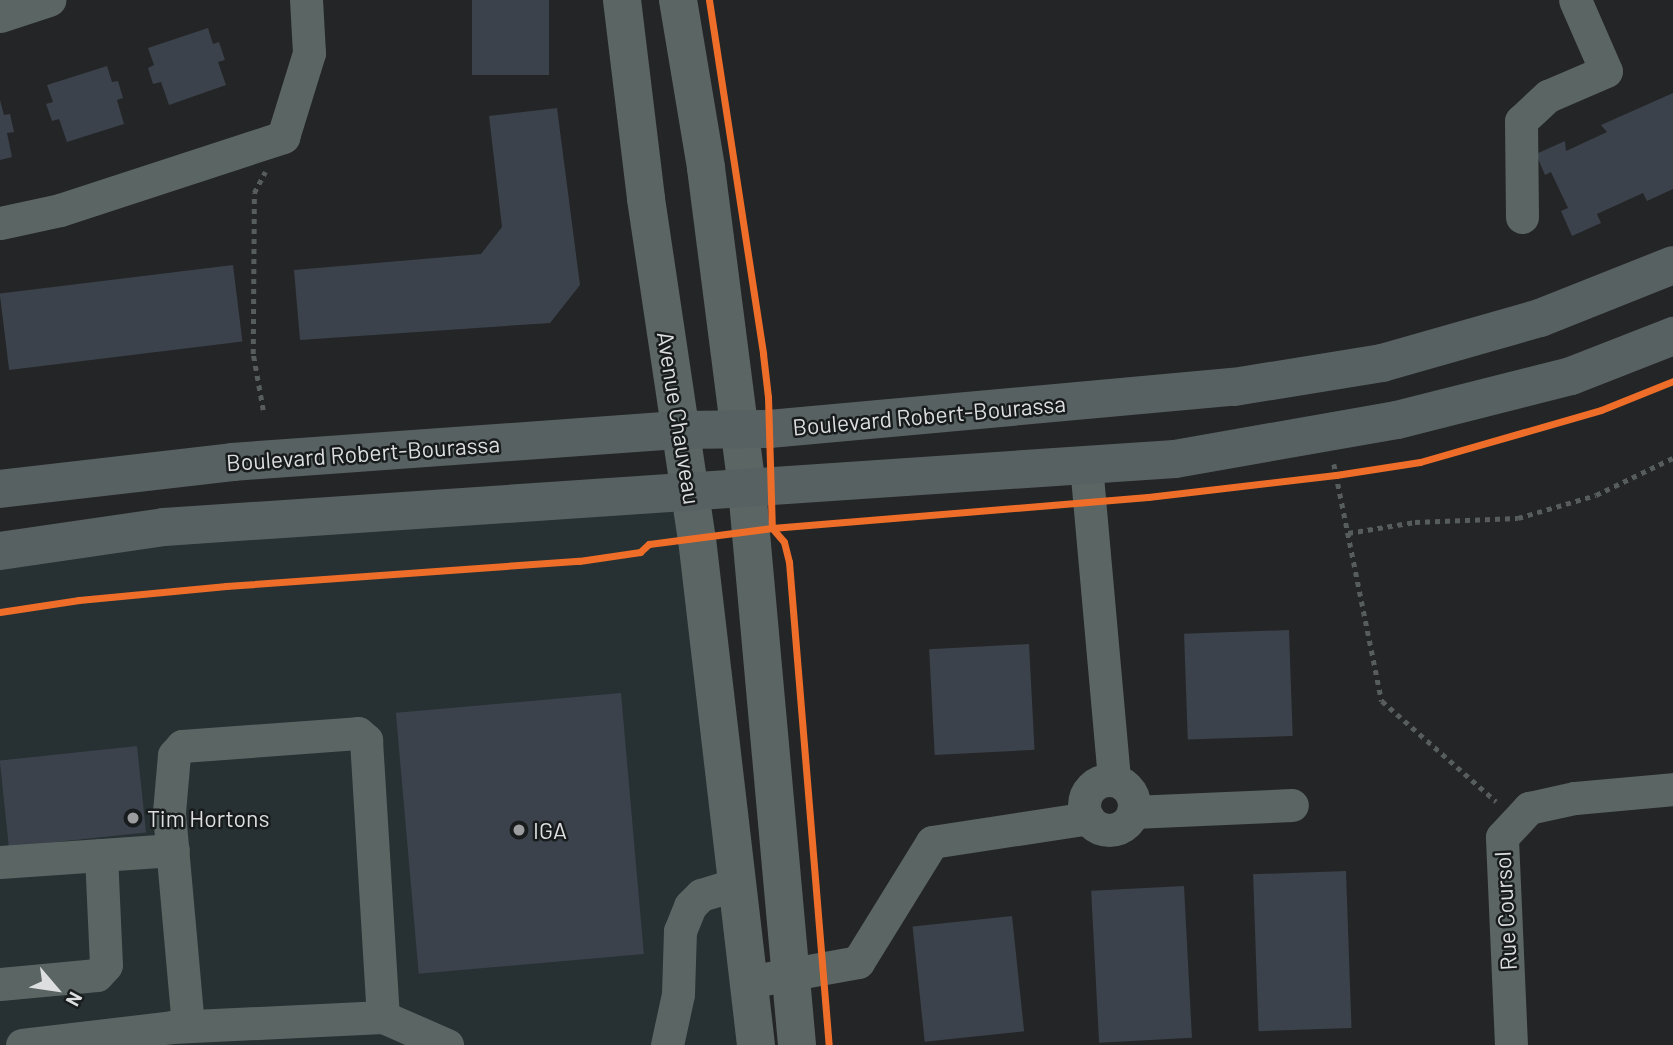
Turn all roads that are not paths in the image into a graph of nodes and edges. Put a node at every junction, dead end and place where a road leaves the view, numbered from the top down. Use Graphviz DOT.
graph roads {
  1 [pos="49,0"];
  2 [pos="306,0"];
  3 [pos="622,0"];
  4 [pos="678,0"];
  5 [pos="1576,0"];
  6 [pos="0,16"];
  7 [pos="1522,217"];
  8 [pos="0,223"];
  9 [pos="1673,265"];
  10 [pos="1673,336"];
  11 [pos="740,429"];
  12 [pos="681,430"];
  13 [pos="1086,465"];
  14 [pos="0,489"];
  15 [pos="747,489"];
  16 [pos="689,492"];
  17 [pos="0,551"];
  18 [pos="1114,780"];
  19 [pos="1673,789"];
  20 [pos="1292,805"];
  21 [pos="1133,812"];
  22 [pos="1088,818"];
  23 [pos="173,850"];
  24 [pos="101,855"];
  25 [pos="0,862"];
  26 [pos="737,884"];
  27 [pos="790,975"];
  28 [pos="748,982"];
  29 [pos="0,984"];
  30 [pos="367,1027"];
  31 [pos="178,1032"];
  32 [pos="22,1045"];
  33 [pos="447,1045"];
  34 [pos="667,1045"];
  35 [pos="756,1045"];
  36 [pos="797,1045"];
  37 [pos="1511,1045"];
  1 -- 6 [label="street"];
  2 -- 8 [label="street"];
  3 -- 12 [label="main road, Avenue Chauveau"];
  4 -- 11 [label="main road"];
  5 -- 7 [label="street"];
  9 -- 11 [label="highway, Boulevard Robert-Bourassa"];
  10 -- 13 [label="highway"];
  11 -- 12 [label="highway, Boulevard Robert-Bourassa"];
  11 -- 15 [label="main road"];
  12 -- 14 [label="highway, Boulevard Robert-Bourassa"];
  12 -- 16 [label="main road, Avenue Chauveau"];
  13 -- 15 [label="highway"];
  13 -- 18 [label="street"];
  15 -- 16 [label="highway"];
  15 -- 27 [label="main road"];
  16 -- 17 [label="highway"];
  16 -- 26 [label="main road, Avenue Chauveau"];
  18 -- 21 [label="street"];
  18 -- 22 [label="street"];
  19 -- 37 [label="street, Rue Coursol"];
  20 -- 21 [label="street"];
  21 -- 22 [label="street"];
  22 -- 27 [label="street"];
  23 -- 24 [label="street"];
  23 -- 30 [label="street"];
  23 -- 31 [label="street"];
  24 -- 25 [label="street"];
  24 -- 29 [label="street"];
  26 -- 28 [label="main road, Avenue Chauveau"];
  26 -- 34 [label="street"];
  27 -- 28 [label="street"];
  27 -- 36 [label="main road"];
  28 -- 35 [label="main road, Avenue Chauveau"];
  30 -- 31 [label="street"];
  30 -- 33 [label="street"];
  31 -- 32 [label="street"];
}
